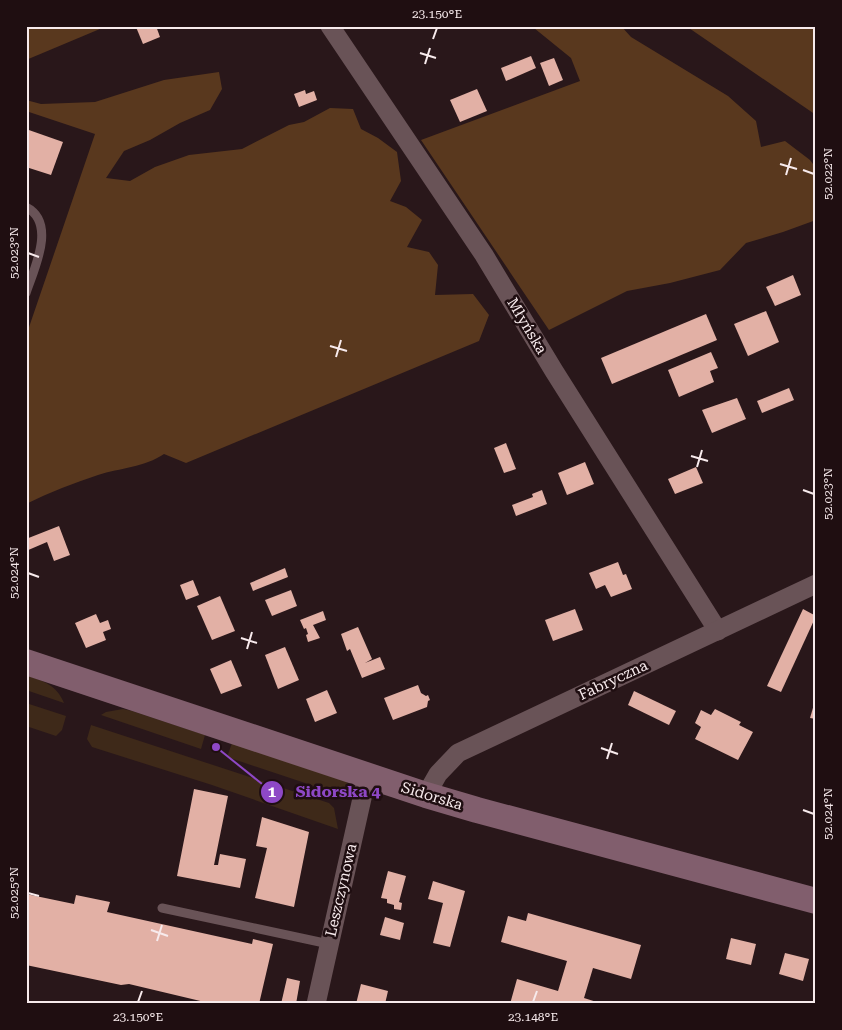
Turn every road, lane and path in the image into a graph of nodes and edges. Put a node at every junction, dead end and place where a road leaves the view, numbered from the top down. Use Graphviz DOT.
graph roads {
  1 [pos="330,26"];
  2 [pos="26,207"];
  3 [pos="26,294"];
  4 [pos="816,584"];
  5 [pos="718,631"];
  6 [pos="26,662"];
  7 [pos="367,776"];
  8 [pos="426,795"];
  9 [pos="816,901"];
  10 [pos="162,908"];
  11 [pos="329,944"];
  12 [pos="316,1004"];
  1 -- 5 [label="street, Młyńska"];
  2 -- 3 [label="lane"];
  4 -- 5 [label="street, Fabryczna"];
  5 -- 8 [label="street, Fabryczna"];
  6 -- 7 [label="street, Sidorska"];
  7 -- 8 [label="street, Sidorska"];
  7 -- 11 [label="street, Leszczynowa"];
  8 -- 9 [label="street, Sidorska"];
  10 -- 11 [label="lane"];
  11 -- 12 [label="street, Leszczynowa"];
}
